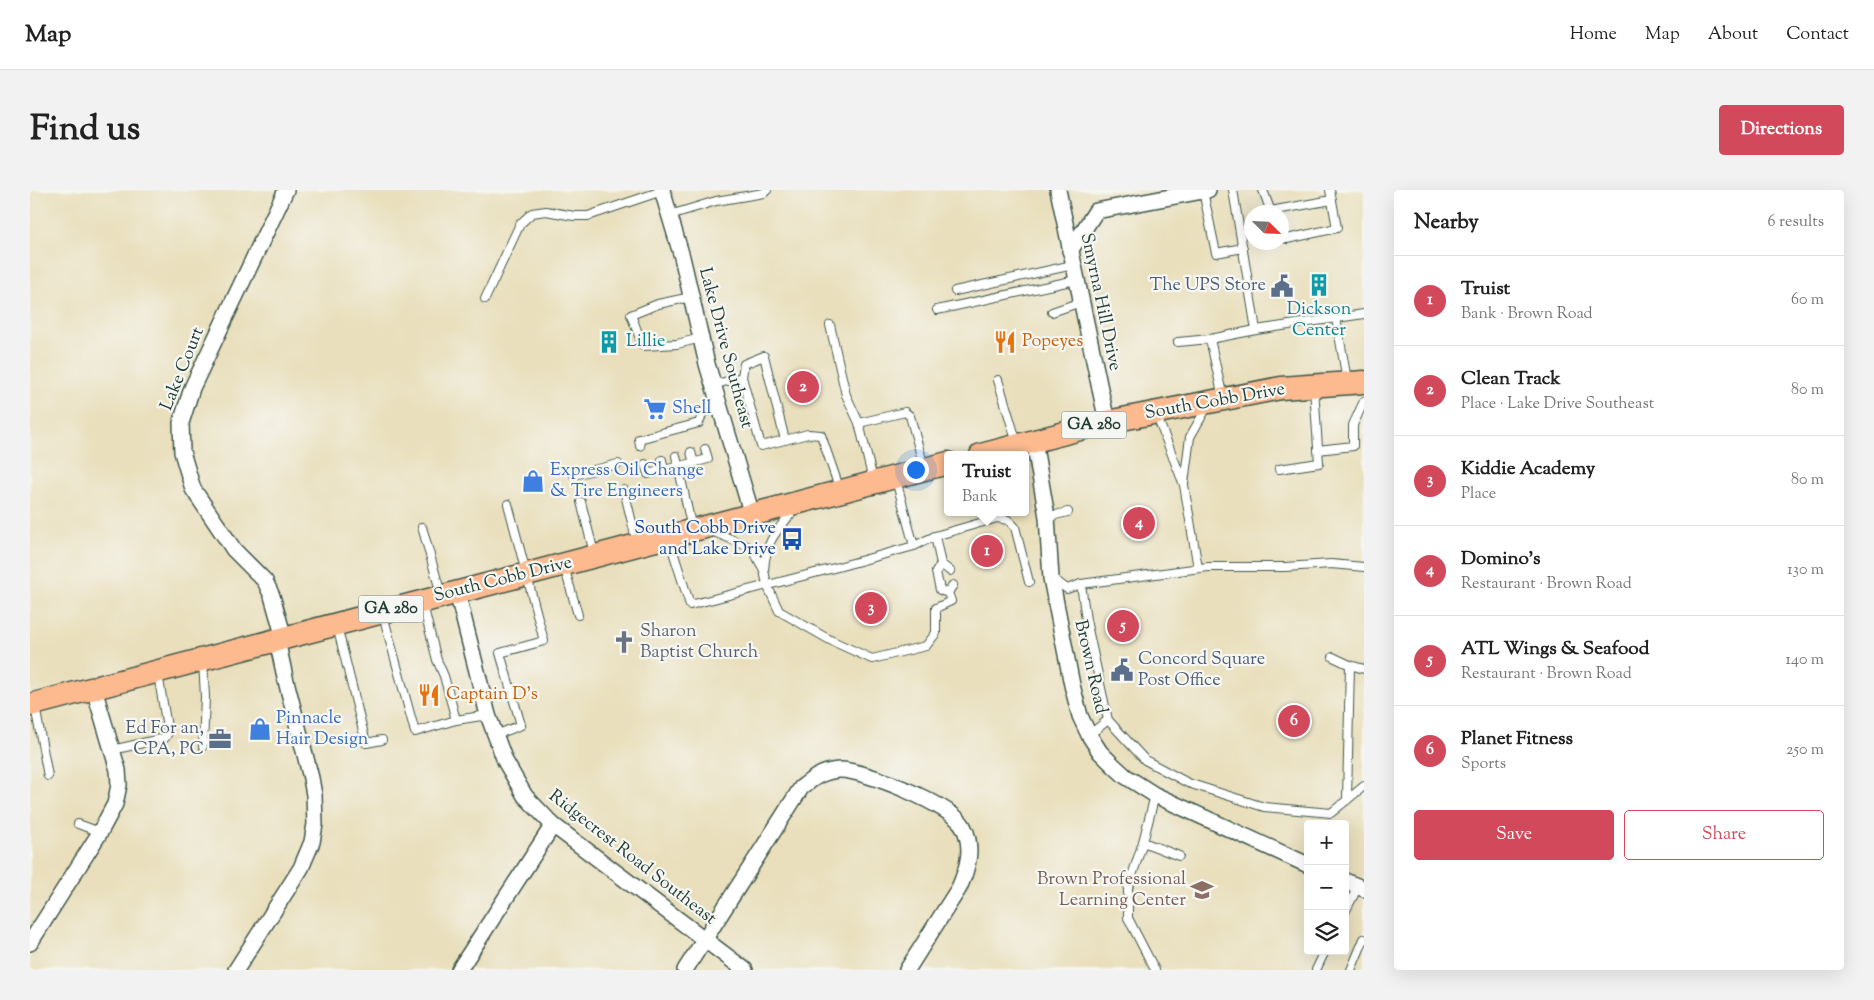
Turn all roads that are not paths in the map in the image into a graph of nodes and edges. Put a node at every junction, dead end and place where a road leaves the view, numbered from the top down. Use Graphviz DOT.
graph roads {
  1 [pos="286,190"];
  2 [pos="767,190"];
  3 [pos="1058,190"];
  4 [pos="1206,190"];
  5 [pos="1234,190"];
  6 [pos="1263,190"];
  7 [pos="1330,190"];
  8 [pos="662,191"];
  9 [pos="1178,192"];
  10 [pos="1332,200"];
  11 [pos="1268,205"];
  12 [pos="1289,208"];
  13 [pos="670,215"];
  14 [pos="1289,239"];
  15 [pos="1243,248"];
  16 [pos="1072,258"];
  17 [pos="1076,280"];
  18 [pos="955,292"];
  19 [pos="691,297"];
  20 [pos="485,299"];
  21 [pos="1081,302"];
  22 [pos="937,310"];
  23 [pos="1052,312"];
  24 [pos="1364,314"];
  25 [pos="1336,318"];
  26 [pos="830,325"];
  27 [pos="1256,330"];
  28 [pos="701,338"];
  29 [pos="1210,339"];
  30 [pos="1178,342"];
  31 [pos="742,377"];
  32 [pos="998,380"];
  33 [pos="1356,382"];
  34 [pos="713,384"];
  35 [pos="1313,386"];
  36 [pos="1216,401"];
  37 [pos="1364,401"];
  38 [pos="720,408"];
  39 [pos="1155,413"];
  40 [pos="1107,422"];
  41 [pos="859,423"];
  42 [pos="785,440"];
  43 [pos="1026,443"];
  44 [pos="640,446"];
  45 [pos="705,449"];
  46 [pos="1318,450"];
  47 [pos="996,451"];
  48 [pos="1028,451"];
  49 [pos="692,452"];
  50 [pos="1029,454"];
  51 [pos="676,456"];
  52 [pos="662,460"];
  53 [pos="694,463"];
  54 [pos="618,464"];
  55 [pos="645,464"];
  56 [pos="944,464"];
  57 [pos="679,466"];
  58 [pos="925,469"];
  59 [pos="1279,469"];
  60 [pos="664,470"];
  61 [pos="574,475"];
  62 [pos="896,477"];
  63 [pos="874,483"];
  64 [pos="1184,486"];
  65 [pos="624,490"];
  66 [pos="841,492"];
  67 [pos="581,502"];
  68 [pos="800,502"];
  69 [pos="508,504"];
  70 [pos="1068,512"];
  71 [pos="752,515"];
  72 [pos="1047,517"];
  73 [pos="422,527"];
  74 [pos="697,530"];
  75 [pos="935,536"];
  76 [pos="669,537"];
  77 [pos="638,545"];
  78 [pos="914,546"];
  79 [pos="595,556"];
  80 [pos="563,564"];
  81 [pos="941,564"];
  82 [pos="1364,567"];
  83 [pos="1198,568"];
  84 [pos="764,570"];
  85 [pos="950,571"];
  86 [pos="526,574"];
  87 [pos="1051,578"];
  88 [pos="1029,582"];
  89 [pos="1081,584"];
  90 [pos="767,585"];
  91 [pos="954,585"];
  92 [pos="948,593"];
  93 [pos="441,596"];
  94 [pos="382,611"];
  95 [pos="578,615"];
  96 [pos="336,624"];
  97 [pos="280,639"];
  98 [pos="1333,657"];
  99 [pos="203,660"];
  100 [pos="1350,665"];
  101 [pos="1364,669"];
  102 [pos="157,672"];
  103 [pos="94,689"];
  104 [pos="32,704"];
  105 [pos="488,715"];
  106 [pos="456,720"];
  107 [pos="1108,720"];
  108 [pos="1089,735"];
  109 [pos="496,736"];
  110 [pos="382,740"];
  111 [pos="203,746"];
  112 [pos="112,750"];
  113 [pos="48,776"];
  114 [pos="1364,786"];
  115 [pos="1154,795"];
  116 [pos="1347,800"];
  117 [pos="78,824"];
  118 [pos="553,825"];
  119 [pos="100,832"];
  120 [pos="1143,842"];
  121 [pos="1179,856"];
  122 [pos="1304,863"];
  123 [pos="1356,886"];
  124 [pos="1346,910"];
  125 [pos="705,939"];
  126 [pos="1364,939"];
  127 [pos="30,943"];
  128 [pos="1323,955"];
  129 [pos="236,970"];
  130 [pos="460,970"];
  131 [pos="684,970"];
  132 [pos="745,970"];
  133 [pos="908,970"];
  134 [pos="1156,970"];
  135 [pos="1316,970"];
  136 [pos="1351,970"];
  1 -- 97 [label="street, Lake Court"];
  2 -- 13 [label="lane"];
  3 -- 16 [label="street, Smyrna Hill Drive"];
  4 -- 9 [label="street"];
  4 -- 15 [label="lane"];
  5 -- 15 [label="lane"];
  6 -- 11 [label="lane"];
  7 -- 10 [label="lane"];
  8 -- 13 [label="street, Lake Drive Southeast"];
  8 -- 20 [label="lane"];
  9 -- 16 [label="street"];
  10 -- 12 [label="lane"];
  10 -- 14 [label="lane"];
  13 -- 19 [label="street, Lake Drive Southeast"];
  15 -- 27 [label="lane"];
  16 -- 17 [label="street, Smyrna Hill Drive"];
  16 -- 18 [label="lane"];
  17 -- 21 [label="street, Smyrna Hill Drive"];
  17 -- 22 [label="lane"];
  19 -- 28 [label="street, Lake Drive Southeast"];
  19 -- 28 [label="lane"];
  21 -- 23 [label="lane"];
  21 -- 40 [label="street, Smyrna Hill Drive"];
  24 -- 25 [label="lane"];
  25 -- 27 [label="lane"];
  25 -- 33 [label="lane"];
  26 -- 41 [label="lane"];
  27 -- 29 [label="lane"];
  28 -- 34 [label="street, Lake Drive Southeast"];
  29 -- 30 [label="lane"];
  29 -- 36 [label="lane"];
  31 -- 34 [label="lane"];
  31 -- 42 [label="lane"];
  31 -- 42 [label="lane"];
  32 -- 43 [label="lane"];
  33 -- 35 [label="main road, South Cobb Drive / GA 280"];
  34 -- 38 [label="street, Lake Drive Southeast"];
  35 -- 36 [label="main road, South Cobb Drive / GA 280"];
  35 -- 46 [label="lane"];
  36 -- 39 [label="main road, South Cobb Drive / GA 280"];
  36 -- 64 [label="lane"];
  37 -- 46 [label="lane"];
  38 -- 44 [label="lane"];
  38 -- 71 [label="street, Lake Drive Southeast"];
  39 -- 40 [label="main road, South Cobb Drive / GA 280"];
  39 -- 64 [label="lane"];
  40 -- 43 [label="main road, South Cobb Drive / GA 280"];
  41 -- 58 [label="lane"];
  41 -- 63 [label="lane"];
  42 -- 66 [label="lane"];
  43 -- 47 [label="main road, South Cobb Drive / GA 280"];
  43 -- 48 [label="street, Brown Road"];
  45 -- 53 [label="lane"];
  46 -- 59 [label="lane"];
  49 -- 53 [label="lane"];
  50 -- 72 [label="street, Brown Road"];
  51 -- 57 [label="lane"];
  52 -- 60 [label="lane"];
  53 -- 57 [label="lane"];
  54 -- 61 [label="lane"];
  55 -- 60 [label="lane"];
  56 -- 58 [label="main road, South Cobb Drive / GA 280"];
  57 -- 60 [label="lane"];
  57 -- 74 [label="lane"];
  58 -- 62 [label="main road, South Cobb Drive / GA 280"];
  62 -- 63 [label="main road, South Cobb Drive / GA 280"];
  62 -- 78 [label="lane"];
  63 -- 66 [label="main road, South Cobb Drive / GA 280"];
  64 -- 83 [label="lane"];
  65 -- 77 [label="lane"];
  66 -- 68 [label="main road, South Cobb Drive / GA 280"];
  67 -- 79 [label="lane"];
  68 -- 71 [label="main road, South Cobb Drive / GA 280"];
  68 -- 84 [label="lane"];
  69 -- 86 [label="lane"];
  70 -- 72 [label="lane"];
  71 -- 74 [label="main road, South Cobb Drive / GA 280"];
  72 -- 87 [label="street, Brown Road"];
  73 -- 93 [label="lane"];
  74 -- 76 [label="main road, South Cobb Drive / GA 280"];
  74 -- 84 [label="lane"];
  75 -- 78 [label="lane"];
  75 -- 81 [label="lane"];
  75 -- 88 [label="lane"];
  76 -- 77 [label="main road, South Cobb Drive / GA 280"];
  76 -- 90 [label="lane"];
  77 -- 79 [label="main road, South Cobb Drive / GA 280"];
  78 -- 90 [label="lane"];
  79 -- 80 [label="main road, South Cobb Drive / GA 280"];
  80 -- 86 [label="main road, South Cobb Drive / GA 280"];
  80 -- 95 [label="lane"];
  81 -- 85 [label="lane"];
  81 -- 92 [label="lane"];
  82 -- 83 [label="lane"];
  83 -- 89 [label="lane"];
  84 -- 90 [label="lane"];
  86 -- 93 [label="main road, South Cobb Drive / GA 280"];
  86 -- 109 [label="lane"];
  87 -- 89 [label="lane"];
  87 -- 108 [label="street, Brown Road"];
  89 -- 107 [label="lane"];
  90 -- 92 [label="lane"];
  91 -- 92 [label="lane"];
  93 -- 94 [label="main road, South Cobb Drive / GA 280"];
  93 -- 105 [label="street, Ridgecrest Road Southeast"];
  93 -- 106 [label="lane"];
  94 -- 96 [label="main road, South Cobb Drive / GA 280"];
  94 -- 106 [label="lane"];
  96 -- 97 [label="main road, South Cobb Drive / GA 280"];
  96 -- 110 [label="lane"];
  97 -- 99 [label="main road, South Cobb Drive / GA 280"];
  97 -- 129 [label="street, Lake Court"];
  98 -- 100 [label="lane"];
  99 -- 102 [label="main road, South Cobb Drive / GA 280"];
  99 -- 111 [label="lane"];
  100 -- 101 [label="lane"];
  100 -- 116 [label="lane"];
  102 -- 103 [label="main road, South Cobb Drive / GA 280"];
  102 -- 112 [label="lane"];
  103 -- 104 [label="main road, South Cobb Drive / GA 280"];
  103 -- 112 [label="street"];
  104 -- 113 [label="lane"];
  105 -- 106 [label="lane"];
  105 -- 109 [label="street, Ridgecrest Road Southeast"];
  107 -- 108 [label="lane"];
  107 -- 116 [label="lane"];
  108 -- 115 [label="street, Brown Road"];
  109 -- 118 [label="street, Ridgecrest Road Southeast"];
  112 -- 119 [label="street"];
  114 -- 116 [label="lane"];
  115 -- 120 [label="lane"];
  115 -- 122 [label="street, Brown Road"];
  117 -- 119 [label="lane"];
  118 -- 125 [label="street, Ridgecrest Road Southeast"];
  118 -- 130 [label="street"];
  119 -- 127 [label="street"];
  120 -- 121 [label="lane"];
  120 -- 134 [label="lane"];
  123 -- 124 [label="lane"];
  125 -- 131 [label="street"];
  125 -- 132 [label="street, Ridgecrest Road Southeast"];
  125 -- 133 [label="street"];
  126 -- 136 [label="lane"];
  128 -- 135 [label="lane"];
}
